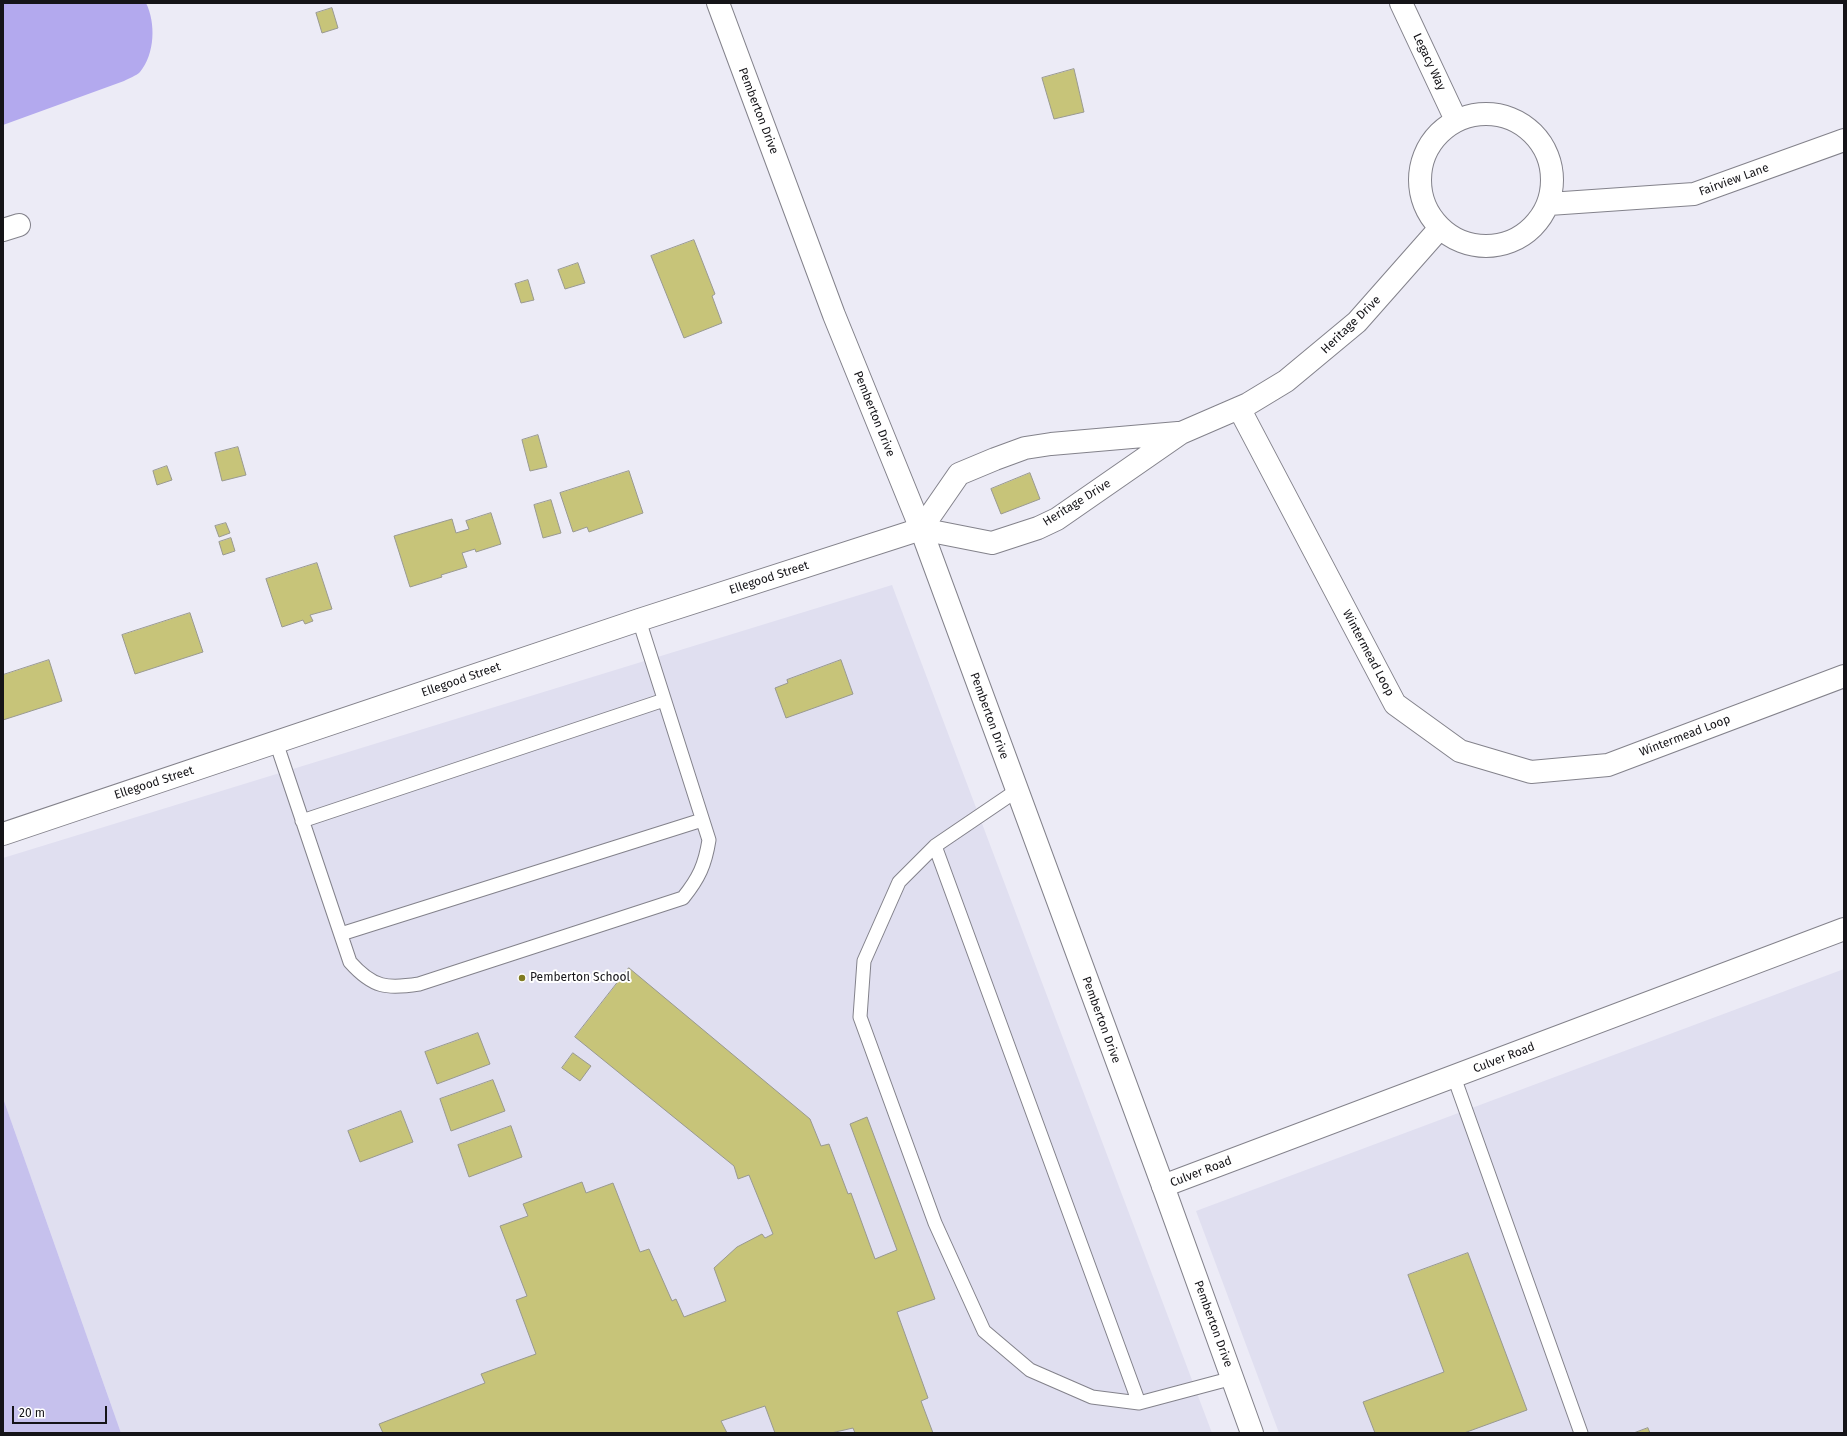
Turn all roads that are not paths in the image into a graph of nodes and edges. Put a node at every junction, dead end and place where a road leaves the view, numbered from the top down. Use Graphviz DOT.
graph roads {
  1 [pos="718,3"];
  2 [pos="1402,3"];
  3 [pos="1456,120"];
  4 [pos="1844,140"];
  5 [pos="1549,204"];
  6 [pos="1440,228"];
  7 [pos="1239,408"];
  8 [pos="1181,433"];
  9 [pos="920,529"];
  10 [pos="639,620"];
  11 [pos="1844,676"];
  12 [pos="664,700"];
  13 [pos="276,742"];
  14 [pos="1016,791"];
  15 [pos="702,820"];
  16 [pos="302,822"];
  17 [pos="3,834"];
  18 [pos="935,846"];
  19 [pos="1844,929"];
  20 [pos="341,934"];
  21 [pos="1454,1077"];
  22 [pos="1163,1186"];
  23 [pos="1233,1378"];
  24 [pos="1138,1403"];
  25 [pos="1252,1433"];
  26 [pos="1581,1433"];
  1 -- 9 [label="street, Pemberton Drive"];
  2 -- 3 [label="street, Legacy Way"];
  3 -- 5 [label="street"];
  3 -- 6 [label="street"];
  4 -- 5 [label="street, Fairview Lane"];
  5 -- 6 [label="street"];
  6 -- 7 [label="street, Heritage Drive"];
  7 -- 8 [label="street, Heritage Drive"];
  7 -- 11 [label="street, Wintermead Loop"];
  8 -- 9 [label="street, Heritage Drive"];
  8 -- 9 [label="street, Heritage Drive"];
  9 -- 10 [label="street, Ellegood Street"];
  9 -- 14 [label="street, Pemberton Drive"];
  10 -- 12 [label="lane"];
  10 -- 13 [label="street, Ellegood Street"];
  12 -- 15 [label="lane"];
  12 -- 16 [label="lane"];
  13 -- 16 [label="lane"];
  13 -- 17 [label="street, Ellegood Street"];
  14 -- 18 [label="lane"];
  14 -- 22 [label="street, Pemberton Drive"];
  15 -- 20 [label="lane"];
  15 -- 20 [label="lane"];
  16 -- 20 [label="lane"];
  18 -- 24 [label="lane"];
  18 -- 24 [label="lane"];
  19 -- 21 [label="street, Culver Road"];
  21 -- 22 [label="street, Culver Road"];
  21 -- 26 [label="lane"];
  22 -- 23 [label="street, Pemberton Drive"];
  23 -- 24 [label="lane"];
  23 -- 25 [label="street, Pemberton Drive"];
}
